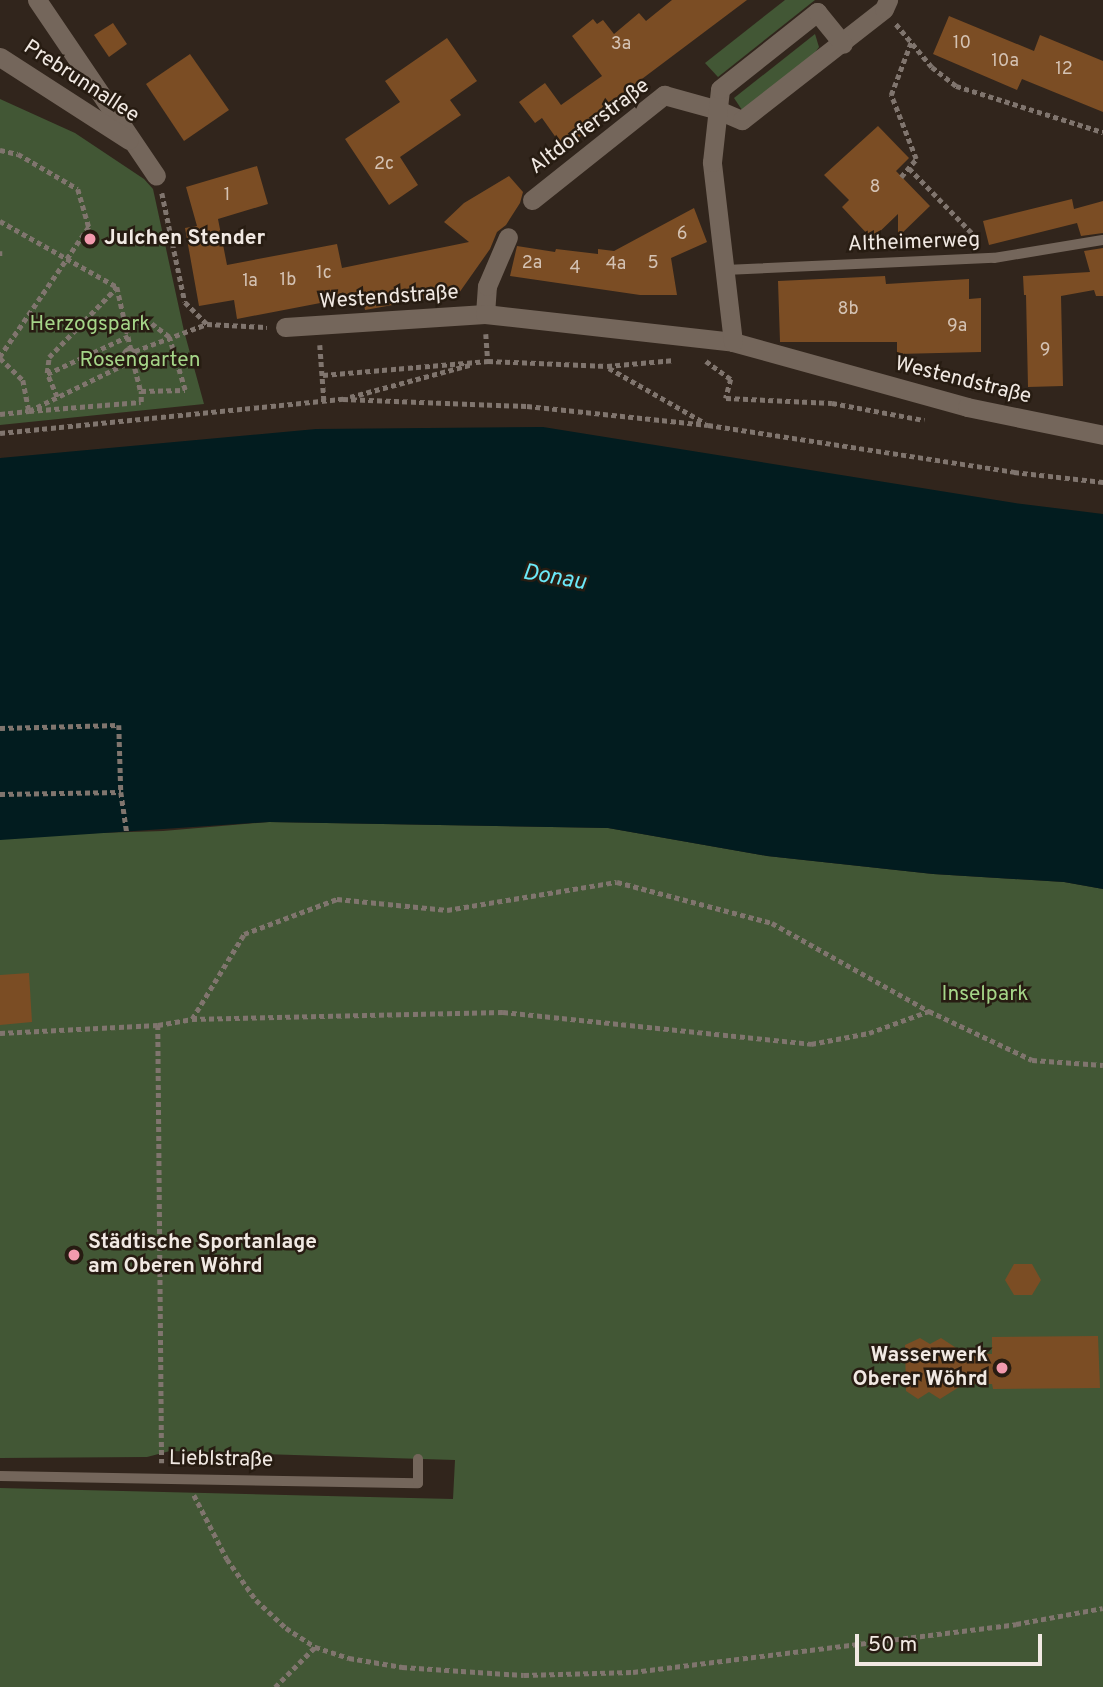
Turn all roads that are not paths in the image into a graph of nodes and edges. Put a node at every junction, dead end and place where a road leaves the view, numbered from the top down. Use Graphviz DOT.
graph roads {
  1 [pos="37,0"];
  2 [pos="890,3"];
  3 [pos="843,44"];
  4 [pos="0,57"];
  5 [pos="718,110"];
  6 [pos="138,146"];
  7 [pos="156,176"];
  8 [pos="532,201"];
  9 [pos="508,237"];
  10 [pos="1103,240"];
  11 [pos="725,270"];
  12 [pos="485,314"];
  13 [pos="285,327"];
  14 [pos="733,342"];
  15 [pos="1103,435"];
  16 [pos="418,1459"];
  17 [pos="0,1476"];
  1 -- 6 [label="street"];
  2 -- 3 [label="street, Altdorferstraße"];
  3 -- 5 [label="street, Altdorferstraße"];
  3 -- 5 [label="street"];
  4 -- 6 [label="street, Prebrunnallee"];
  5 -- 8 [label="street, Altdorferstraße"];
  5 -- 11 [label="street"];
  6 -- 7 [label="street"];
  9 -- 12 [label="street"];
  10 -- 11 [label="lane, Altheimerweg"];
  11 -- 14 [label="street"];
  12 -- 13 [label="street, Westendstraße"];
  12 -- 14 [label="street, Westendstraße"];
  14 -- 15 [label="street, Westendstraße"];
  16 -- 17 [label="lane, Lieblstraße"];
}
